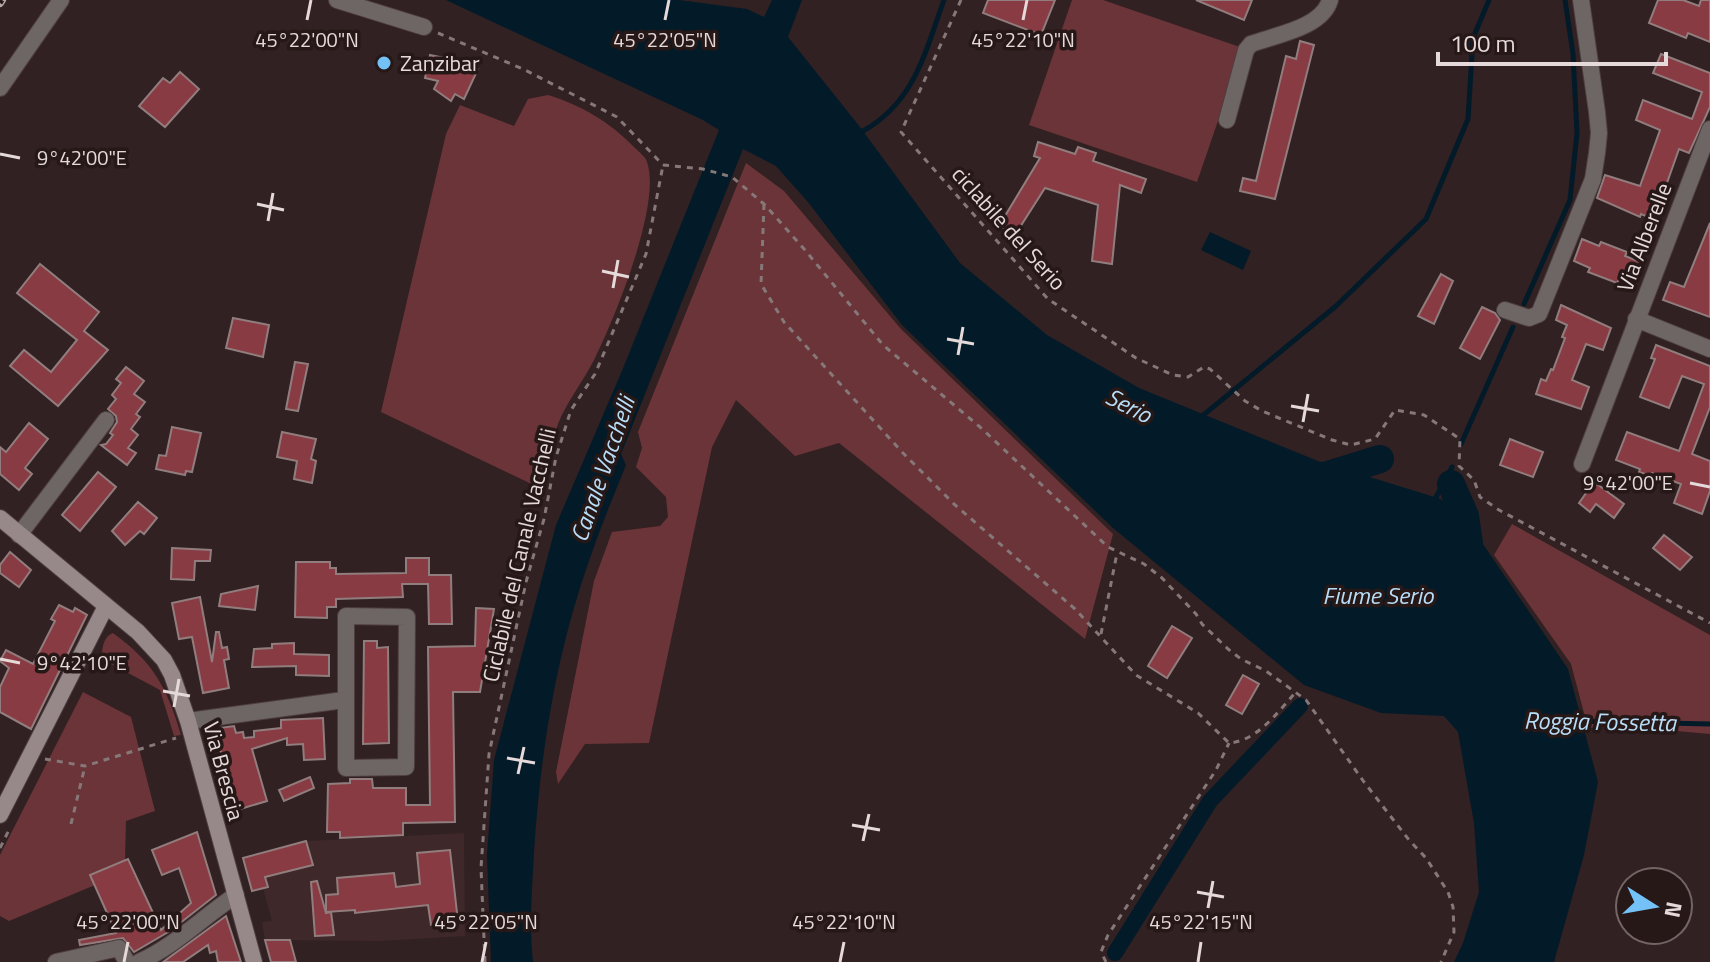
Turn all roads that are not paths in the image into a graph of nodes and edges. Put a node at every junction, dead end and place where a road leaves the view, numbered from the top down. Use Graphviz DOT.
graph roads {
  1 [pos="61,0"];
  2 [pos="337,0"];
  3 [pos="1330,0"];
  4 [pos="1581,0"];
  5 [pos="424,27"];
  6 [pos="0,88"];
  7 [pos="1227,120"];
  8 [pos="1710,129"];
  9 [pos="1693,172"];
  10 [pos="1710,178"];
  11 [pos="1505,310"];
  12 [pos="1636,319"];
  13 [pos="1710,349"];
  14 [pos="106,420"];
  15 [pos="1582,464"];
  16 [pos="0,518"];
  17 [pos="19,535"];
  18 [pos="106,606"];
  19 [pos="344,700"];
  20 [pos="190,727"];
  21 [pos="0,815"];
  22 [pos="236,895"];
  23 [pos="56,962"];
  24 [pos="127,962"];
  25 [pos="139,962"];
  26 [pos="254,962"];
  1 -- 6 [label="street"];
  2 -- 5 [label="street"];
  3 -- 7 [label="street"];
  4 -- 11 [label="street"];
  8 -- 9 [label="street, Via Alberelle"];
  9 -- 10 [label="street, Via Alberelle"];
  9 -- 12 [label="street, Via Alberelle"];
  12 -- 13 [label="street, Via Alberelle"];
  12 -- 15 [label="street, Via Alberelle"];
  14 -- 17 [label="street"];
  16 -- 17 [label="street, Via Brescia"];
  17 -- 18 [label="street, Via Brescia"];
  18 -- 20 [label="street, Via Brescia"];
  18 -- 21 [label="street"];
  19 -- 19 [label="street"];
  19 -- 20 [label="street"];
  20 -- 22 [label="street, Via Brescia"];
  22 -- 25 [label="street"];
  22 -- 26 [label="street, Via Brescia"];
  23 -- 24 [label="street"];
}
